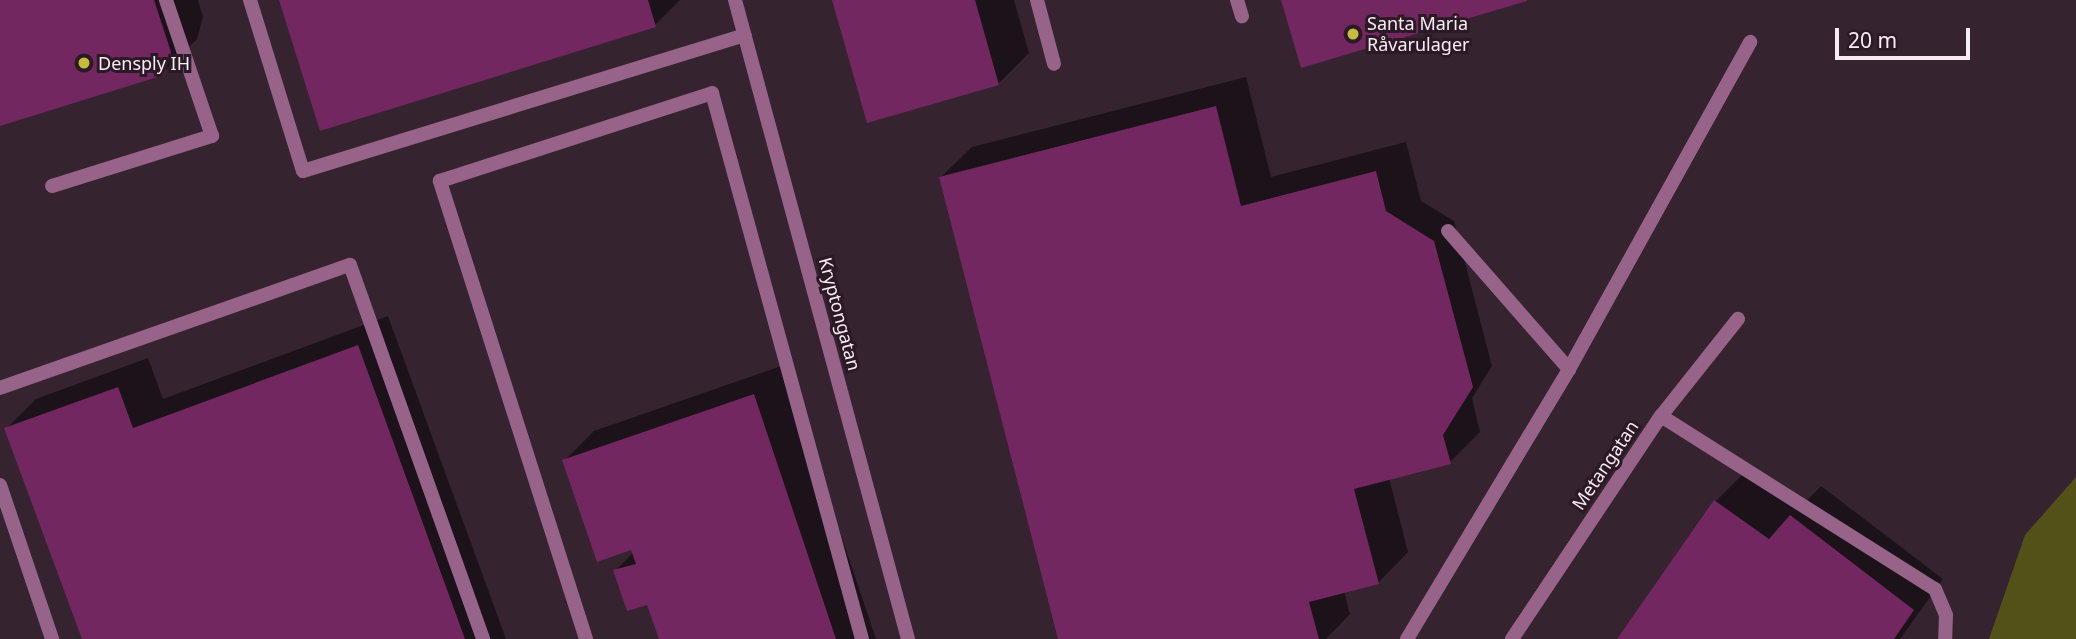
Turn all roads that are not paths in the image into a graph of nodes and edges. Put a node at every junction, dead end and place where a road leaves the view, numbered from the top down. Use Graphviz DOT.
graph roads {
  1 [pos="166,0"];
  2 [pos="250,0"];
  3 [pos="735,0"];
  4 [pos="1037,0"];
  5 [pos="1237,0"];
  6 [pos="1242,16"];
  7 [pos="745,35"];
  8 [pos="1750,41"];
  9 [pos="1054,64"];
  10 [pos="52,186"];
  11 [pos="1448,231"];
  12 [pos="1738,319"];
  13 [pos="1569,369"];
  14 [pos="0,387"];
  15 [pos="1661,416"];
  16 [pos="0,485"];
  17 [pos="52,639"];
  18 [pos="483,639"];
  19 [pos="586,639"];
  20 [pos="862,639"];
  21 [pos="908,639"];
  22 [pos="1408,639"];
  23 [pos="1512,639"];
  24 [pos="1945,639"];
  1 -- 10 [label="street"];
  2 -- 7 [label="street"];
  3 -- 7 [label="street, Kryptongatan"];
  4 -- 9 [label="street"];
  5 -- 6 [label="street"];
  7 -- 21 [label="street, Kryptongatan"];
  8 -- 13 [label="street"];
  11 -- 13 [label="street"];
  12 -- 15 [label="street, Metangatan"];
  13 -- 22 [label="street"];
  14 -- 18 [label="street"];
  15 -- 23 [label="street, Metangatan"];
  15 -- 24 [label="street"];
  16 -- 17 [label="street"];
  19 -- 20 [label="street"];
}
